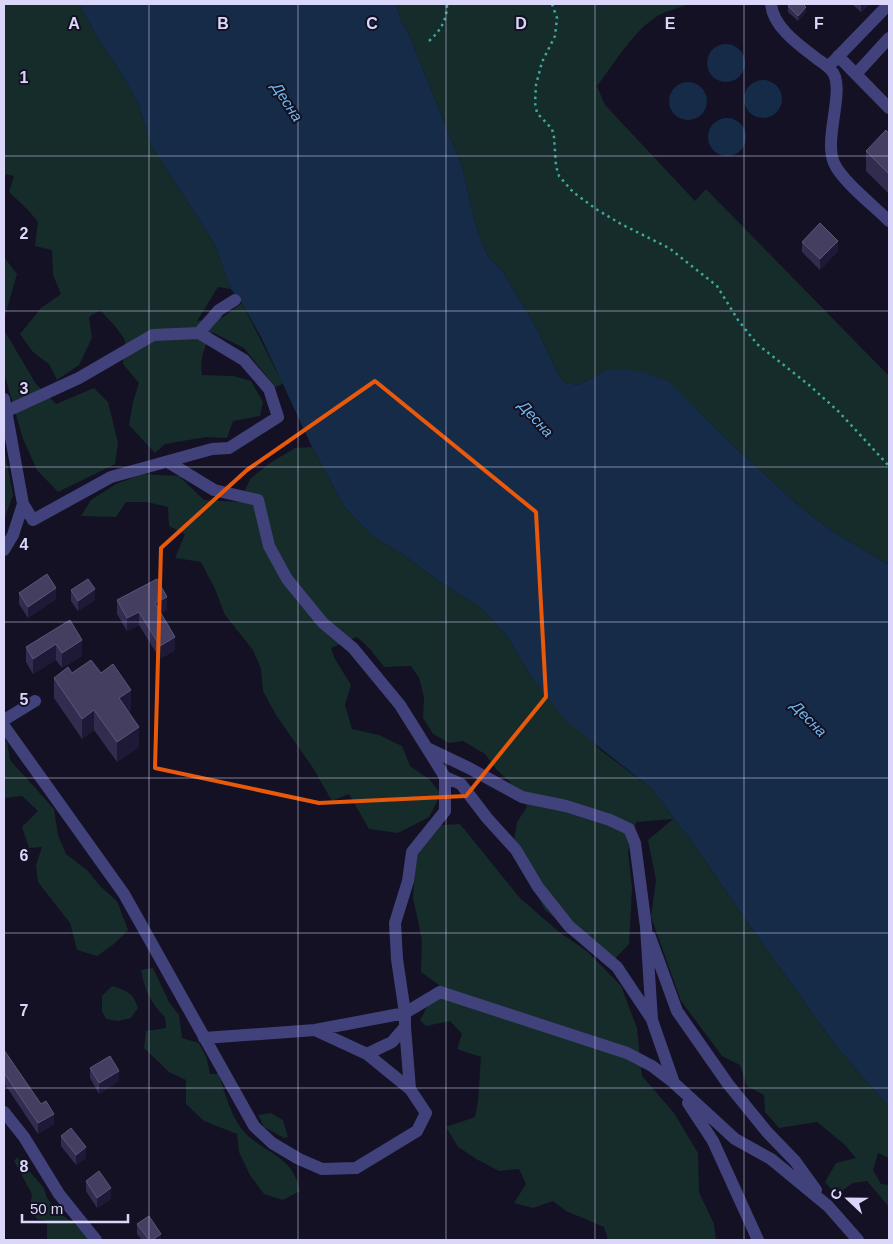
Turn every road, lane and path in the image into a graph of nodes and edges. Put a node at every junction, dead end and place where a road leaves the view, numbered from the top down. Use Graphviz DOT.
graph roads {
  1 [pos="447,4"];
  2 [pos="552,4"];
  3 [pos="771,4"];
  4 [pos="889,4"];
  5 [pos="889,38"];
  6 [pos="429,41"];
  7 [pos="838,56"];
  8 [pos="828,67"];
  9 [pos="856,74"];
  10 [pos="889,108"];
  11 [pos="889,221"];
  12 [pos="235,300"];
  13 [pos="200,333"];
  14 [pos="5,405"];
  15 [pos="168,462"];
  16 [pos="889,466"];
  17 [pos="24,504"];
  18 [pos="4,550"];
  19 [pos="35,701"];
  20 [pos="4,720"];
  21 [pos="4,726"];
  22 [pos="427,748"];
  23 [pos="445,778"];
  24 [pos="646,927"];
  25 [pos="405,1013"];
  26 [pos="652,1020"];
  27 [pos="405,1027"];
  28 [pos="315,1030"];
  29 [pos="204,1038"];
  30 [pos="367,1054"];
  31 [pos="674,1083"];
  32 [pos="410,1089"];
  33 [pos="4,1112"];
  34 [pos="828,1206"];
  35 [pos="96,1240"];
  36 [pos="758,1240"];
  37 [pos="858,1240"];
  1 -- 6 [label="path"];
  2 -- 16 [label="path"];
  3 -- 8 [label="street"];
  4 -- 7 [label="street"];
  5 -- 9 [label="street"];
  7 -- 8 [label="street"];
  7 -- 9 [label="street"];
  8 -- 11 [label="street"];
  9 -- 10 [label="street"];
  12 -- 13 [label="street"];
  13 -- 14 [label="street"];
  13 -- 15 [label="street"];
  14 -- 17 [label="street"];
  15 -- 17 [label="street"];
  15 -- 22 [label="street"];
  17 -- 18 [label="street"];
  19 -- 20 [label="street"];
  21 -- 29 [label="street"];
  22 -- 23 [label="street"];
  22 -- 24 [label="street"];
  23 -- 25 [label="street"];
  23 -- 26 [label="street"];
  24 -- 26 [label="street"];
  24 -- 34 [label="street"];
  25 -- 27 [label="street"];
  25 -- 28 [label="street"];
  25 -- 31 [label="street"];
  26 -- 31 [label="street"];
  27 -- 30 [label="street"];
  27 -- 32 [label="street"];
  28 -- 29 [label="street"];
  28 -- 30 [label="street"];
  29 -- 32 [label="street"];
  30 -- 32 [label="street"];
  31 -- 34 [label="street"];
  31 -- 36 [label="street"];
  33 -- 35 [label="street"];
  34 -- 37 [label="street"];
}
